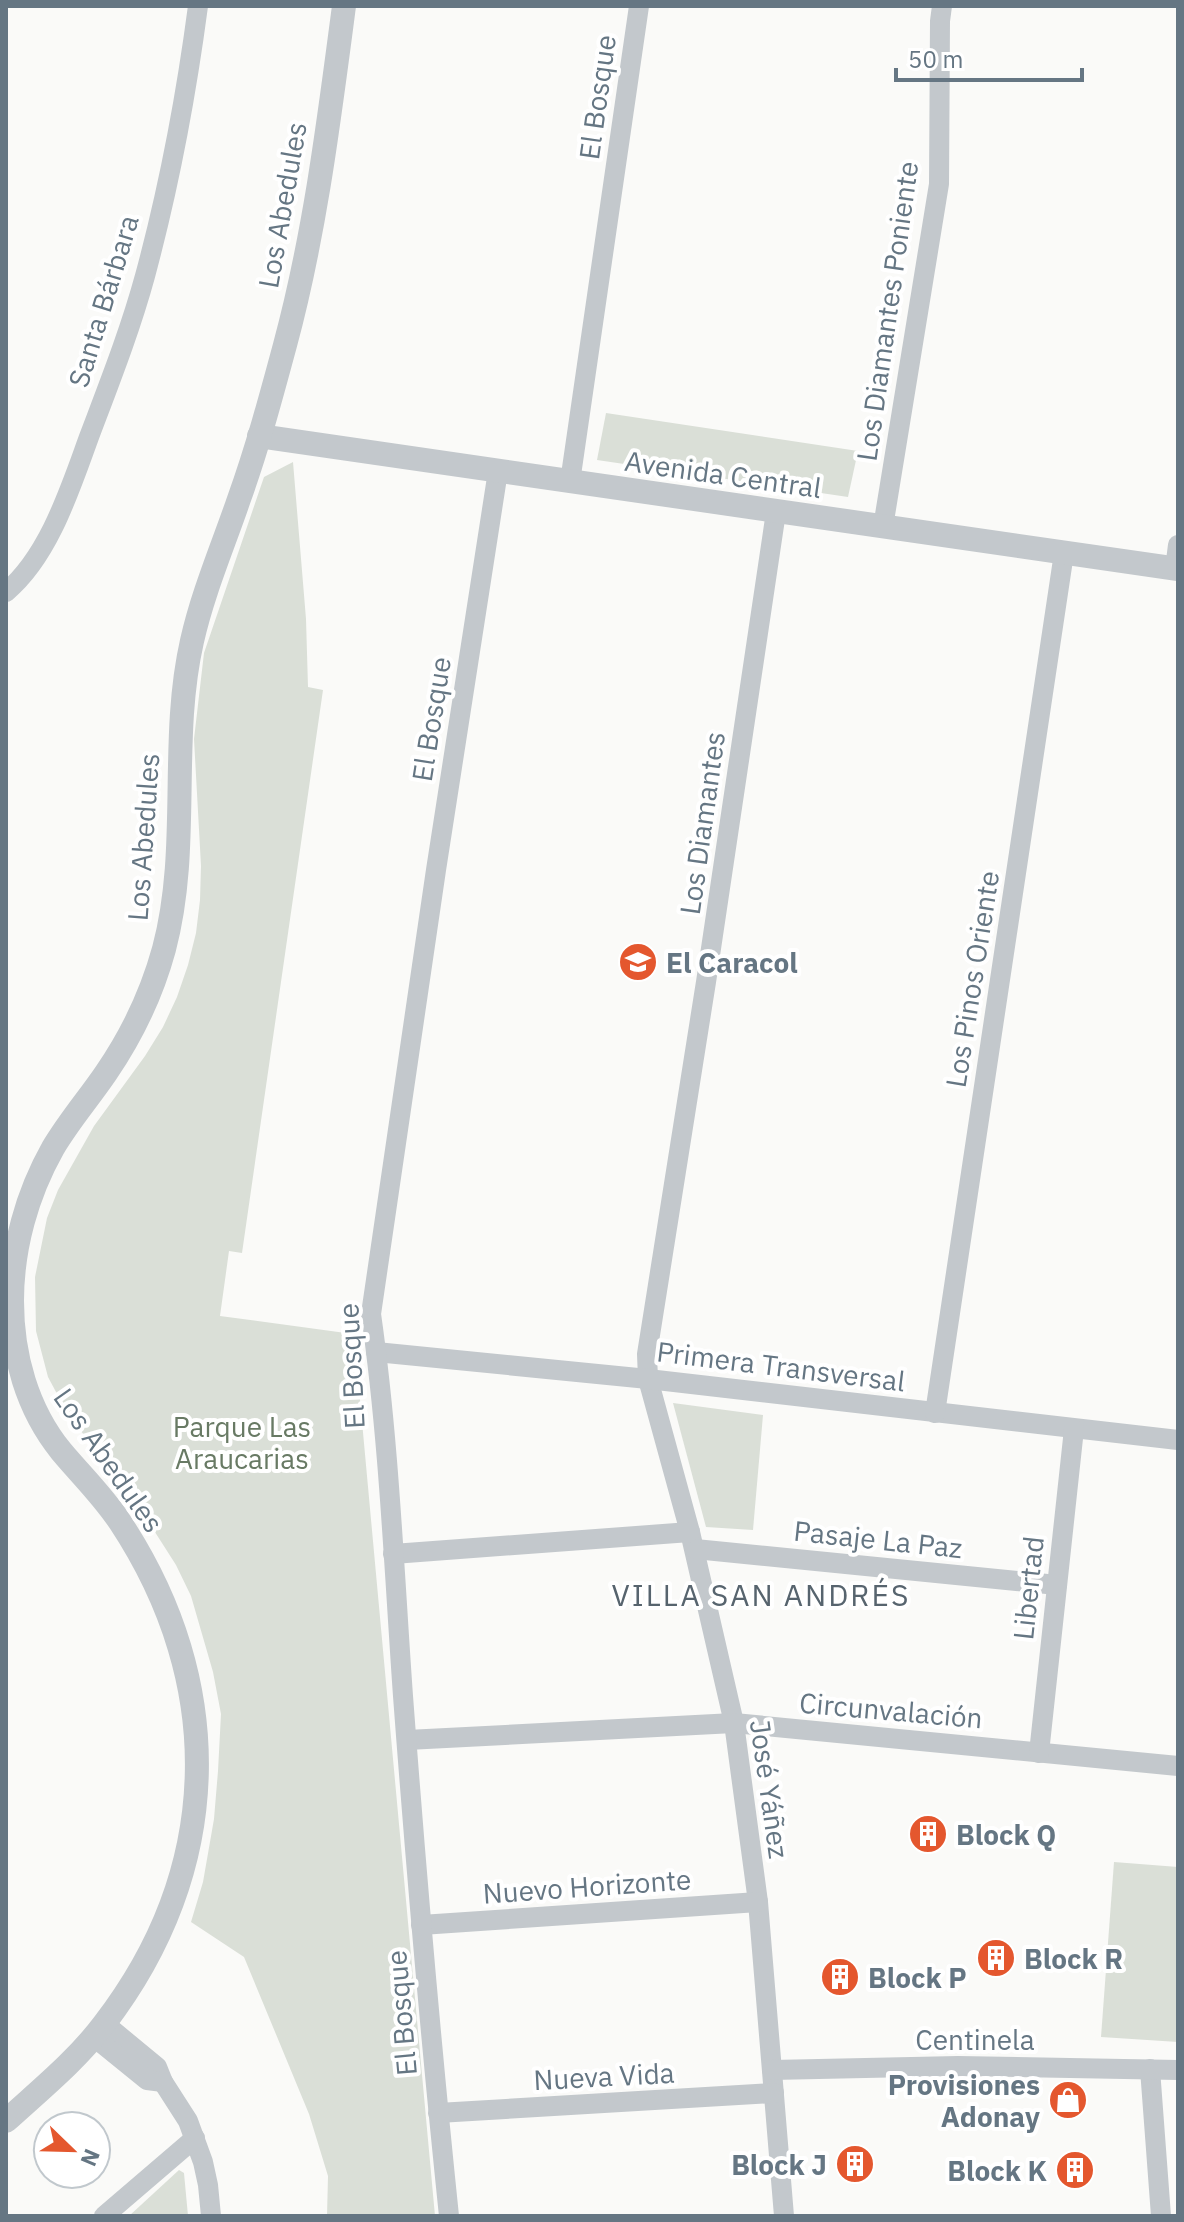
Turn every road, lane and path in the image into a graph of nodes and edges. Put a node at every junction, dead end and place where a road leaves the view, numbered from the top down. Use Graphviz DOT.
graph roads {
  1 [pos="198,6"];
  2 [pos="344,6"];
  3 [pos="639,6"];
  4 [pos="942,6"];
  5 [pos="259,436"];
  6 [pos="498,471"];
  7 [pos="570,482"];
  8 [pos="776,512"];
  9 [pos="883,527"];
  10 [pos="1064,553"];
  11 [pos="1177,561"];
  12 [pos="6,592"];
  13 [pos="376,1352"];
  14 [pos="648,1379"];
  15 [pos="935,1413"];
  16 [pos="1074,1429"];
  17 [pos="1178,1440"];
  18 [pos="692,1541"];
  19 [pos="393,1554"];
  20 [pos="1057,1585"];
  21 [pos="734,1723"];
  22 [pos="407,1740"];
  23 [pos="1039,1753"];
  24 [pos="1178,1766"];
  25 [pos="758,1902"];
  26 [pos="421,1925"];
  27 [pos="99,2030"];
  28 [pos="1150,2069"];
  29 [pos="772,2070"];
  30 [pos="1178,2070"];
  31 [pos="774,2093"];
  32 [pos="438,2113"];
  33 [pos="6,2121"];
  34 [pos="195,2138"];
  35 [pos="104,2216"];
  36 [pos="211,2216"];
  37 [pos="449,2216"];
  38 [pos="784,2216"];
  39 [pos="1161,2216"];
  1 -- 12 [label="street, Santa Bárbara"];
  2 -- 5 [label="street, Los Abedules"];
  3 -- 7 [label="street, El Bosque"];
  4 -- 9 [label="street, Los Diamantes Poniente"];
  5 -- 6 [label="street, Avenida Central"];
  5 -- 27 [label="street, Los Abedules"];
  6 -- 7 [label="street, Avenida Central"];
  6 -- 13 [label="street, El Bosque"];
  7 -- 8 [label="street, Avenida Central"];
  8 -- 9 [label="street, Avenida Central"];
  8 -- 14 [label="street, Los Diamantes"];
  9 -- 10 [label="street, Avenida Central"];
  10 -- 11 [label="street, Avenida Central"];
  10 -- 15 [label="street, Los Pinos Oriente"];
  13 -- 14 [label="street, Primera Transversal"];
  13 -- 19 [label="street, El Bosque"];
  14 -- 15 [label="street, Primera Transversal"];
  14 -- 18 [label="street, José Yáñez"];
  15 -- 16 [label="street, Primera Transversal"];
  16 -- 17 [label="street, Primera Transversal"];
  16 -- 20 [label="street, Libertad"];
  18 -- 19 [label="street, Pasaje La Paz"];
  18 -- 20 [label="street, Pasaje La Paz"];
  18 -- 21 [label="street, José Yáñez"];
  19 -- 22 [label="street, El Bosque"];
  20 -- 23 [label="street, Libertad"];
  21 -- 22 [label="street, Circunvalación"];
  21 -- 23 [label="street, Circunvalación"];
  21 -- 25 [label="street, José Yáñez"];
  22 -- 26 [label="street, El Bosque"];
  23 -- 24 [label="street, Circunvalación"];
  25 -- 26 [label="street, Nuevo Horizonte"];
  25 -- 29 [label="street, José Yáñez"];
  26 -- 32 [label="street, El Bosque"];
  27 -- 33 [label="street, Los Abedules"];
  27 -- 34 [label="street"];
  28 -- 29 [label="street, Centinela"];
  28 -- 30 [label="street, Centinela"];
  28 -- 39 [label="street"];
  29 -- 31 [label="street, José Yáñez"];
  31 -- 32 [label="street, Nueva Vida"];
  31 -- 38 [label="street, José Yáñez"];
  32 -- 37 [label="street, El Bosque"];
  34 -- 35 [label="street"];
  34 -- 36 [label="street"];
}
